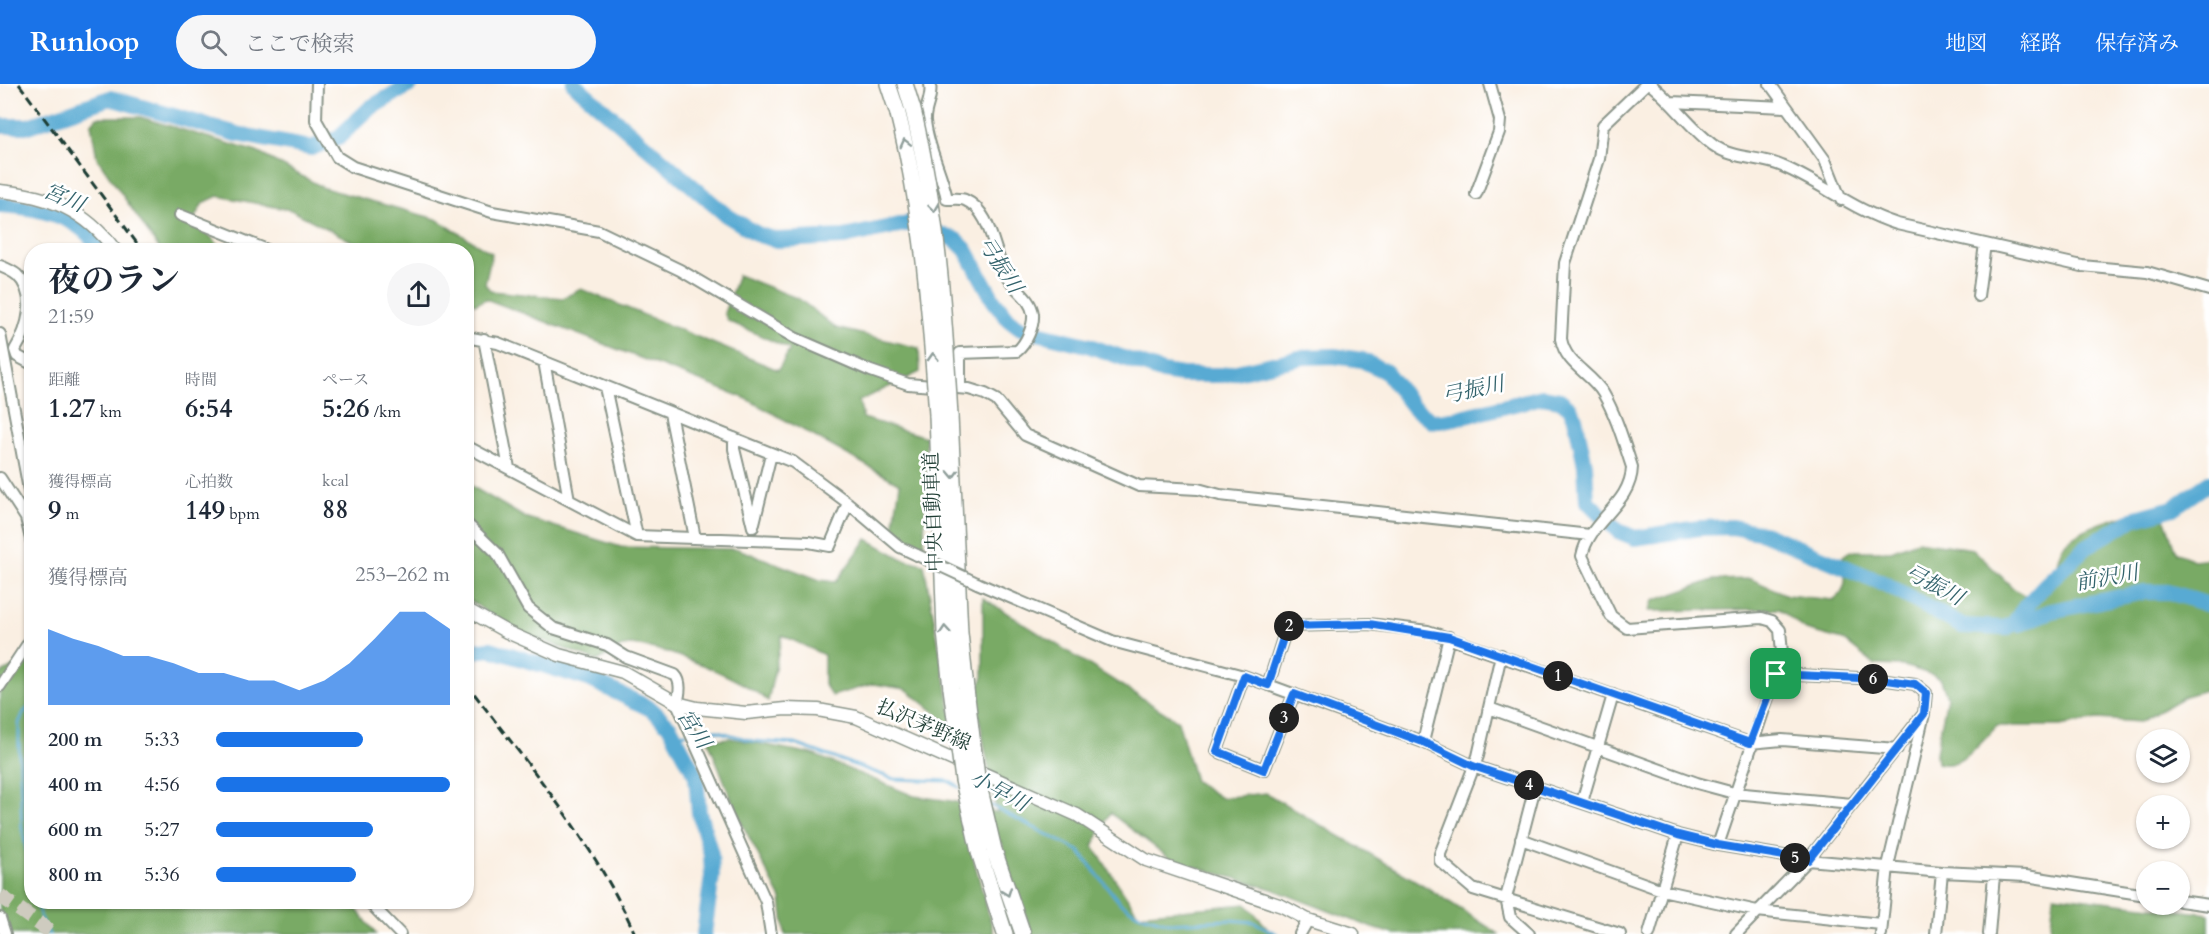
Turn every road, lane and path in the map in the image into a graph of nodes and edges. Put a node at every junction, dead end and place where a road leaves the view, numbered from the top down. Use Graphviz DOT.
graph roads {
  1 [pos="317,84"];
  2 [pos="888,84"];
  3 [pos="905,84"];
  4 [pos="930,84"];
  5 [pos="1490,84"];
  6 [pos="1648,84"];
  7 [pos="1770,84"];
  8 [pos="1671,102"];
  9 [pos="1785,106"];
  10 [pos="0,191"];
  11 [pos="1476,194"];
  12 [pos="1841,200"];
  13 [pos="180,214"];
  14 [pos="110,243"];
  15 [pos="250,243"];
  16 [pos="1985,244"];
  17 [pos="0,266"];
  18 [pos="24,287"];
  19 [pos="2209,290"];
  20 [pos="1978,296"];
  21 [pos="0,334"];
  22 [pos="24,335"];
  23 [pos="474,338"];
  24 [pos="484,339"];
  25 [pos="24,359"];
  26 [pos="544,361"];
  27 [pos="605,387"];
  28 [pos="960,388"];
  29 [pos="670,413"];
  30 [pos="943,415"];
  31 [pos="734,438"];
  32 [pos="474,450"];
  33 [pos="771,454"];
  34 [pos="24,467"];
  35 [pos="509,468"];
  36 [pos="0,478"];
  37 [pos="24,500"];
  38 [pos="568,500"];
  39 [pos="17,501"];
  40 [pos="848,503"];
  41 [pos="24,514"];
  42 [pos="753,527"];
  43 [pos="474,531"];
  44 [pos="1590,535"];
  45 [pos="637,536"];
  46 [pos="695,538"];
  47 [pos="754,541"];
  48 [pos="474,613"];
  49 [pos="1449,637"];
  50 [pos="24,650"];
  51 [pos="1501,655"];
  52 [pos="1776,674"];
  53 [pos="1244,676"];
  54 [pos="1268,685"];
  55 [pos="0,686"];
  56 [pos="1294,694"];
  57 [pos="1613,695"];
  58 [pos="677,703"];
  59 [pos="1489,708"];
  60 [pos="1924,714"];
  61 [pos="1423,742"];
  62 [pos="1750,743"];
  63 [pos="1597,747"];
  64 [pos="1897,749"];
  65 [pos="1473,766"];
  66 [pos="1535,788"];
  67 [pos="1734,793"];
  68 [pos="1582,802"];
  69 [pos="1852,804"];
  70 [pos="1678,835"];
  71 [pos="1521,839"];
  72 [pos="1718,845"];
  73 [pos="986,851"];
  74 [pos="1808,860"];
  75 [pos="1888,866"];
  76 [pos="1942,872"];
  77 [pos="1994,875"];
  78 [pos="1662,890"];
  79 [pos="2136,893"];
  80 [pos="1506,898"];
  81 [pos="2190,902"];
  82 [pos="2209,904"];
  83 [pos="376,909"];
  84 [pos="1757,911"];
  85 [pos="0,918"];
  86 [pos="1308,920"];
  87 [pos="1881,929"];
  88 [pos="5,934"];
  89 [pos="400,934"];
  90 [pos="771,934"];
  91 [pos="1005,934"];
  92 [pos="1023,934"];
  93 [pos="1300,934"];
  94 [pos="1353,934"];
  95 [pos="1528,934"];
  96 [pos="1620,934"];
  97 [pos="1649,934"];
  98 [pos="1736,934"];
  99 [pos="1936,934"];
  100 [pos="1989,934"];
  1 -- 28 [label="street"];
  30 -- 2 [label="highway, 中央自動車道, one-way, bridge"];
  3 -- 30 [label="highway, 中央自動車道, one-way, bridge"];
  4 -- 28 [label="street"];
  5 -- 11 [label="street"];
  6 -- 8 [label="street"];
  6 -- 44 [label="street"];
  7 -- 9 [label="street"];
  8 -- 9 [label="street"];
  8 -- 12 [label="street"];
  9 -- 12 [label="street"];
  10 -- 14 [label="main road"];
  12 -- 16 [label="street"];
  13 -- 15 [label="street"];
  16 -- 19 [label="street"];
  16 -- 20 [label="street"];
  17 -- 18 [label="street"];
  21 -- 34 [label="street"];
  22 -- 25 [label="street"];
  23 -- 24 [label="street"];
  24 -- 26 [label="street"];
  24 -- 35 [label="street"];
  26 -- 27 [label="street"];
  26 -- 38 [label="street"];
  27 -- 29 [label="street"];
  27 -- 45 [label="street"];
  28 -- 44 [label="street"];
  29 -- 31 [label="street"];
  29 -- 46 [label="street"];
  30 -- 73 [label="highway, 中央自動車道, bridge"];
  31 -- 33 [label="street"];
  31 -- 42 [label="street"];
  32 -- 35 [label="street"];
  33 -- 40 [label="street"];
  33 -- 42 [label="street"];
  35 -- 38 [label="street"];
  36 -- 39 [label="street"];
  37 -- 39 [label="street"];
  38 -- 45 [label="street"];
  39 -- 41 [label="street"];
  40 -- 47 [label="street"];
  40 -- 53 [label="street, bridge"];
  42 -- 47 [label="street"];
  43 -- 58 [label="street"];
  44 -- 52 [label="street"];
  45 -- 46 [label="street"];
  46 -- 47 [label="street"];
  48 -- 58 [label="main road, 払沢茅野線"];
  49 -- 51 [label="street"];
  49 -- 54 [label="street"];
  49 -- 61 [label="street"];
  50 -- 55 [label="street"];
  51 -- 57 [label="street"];
  51 -- 59 [label="street"];
  52 -- 60 [label="street"];
  52 -- 62 [label="street"];
  53 -- 54 [label="street"];
  53 -- 56 [label="street"];
  54 -- 56 [label="street"];
  56 -- 61 [label="street"];
  57 -- 62 [label="street"];
  57 -- 63 [label="street"];
  58 -- 86 [label="main road, 払沢茅野線"];
  58 -- 90 [label="street"];
  59 -- 63 [label="street"];
  59 -- 65 [label="street"];
  60 -- 64 [label="street"];
  60 -- 75 [label="street"];
  61 -- 65 [label="street"];
  62 -- 64 [label="street"];
  62 -- 67 [label="street"];
  63 -- 67 [label="street"];
  63 -- 68 [label="street"];
  64 -- 69 [label="street"];
  65 -- 66 [label="street"];
  65 -- 80 [label="street"];
  66 -- 68 [label="street"];
  66 -- 71 [label="street"];
  67 -- 69 [label="street"];
  67 -- 72 [label="street"];
  68 -- 70 [label="street"];
  69 -- 74 [label="street"];
  70 -- 72 [label="street"];
  70 -- 78 [label="street"];
  71 -- 78 [label="street"];
  71 -- 80 [label="street"];
  72 -- 74 [label="street"];
  73 -- 91 [label="highway, 中央自動車道"];
  73 -- 92 [label="highway, 中央自動車道, one-way"];
  74 -- 75 [label="street"];
  74 -- 84 [label="street"];
  75 -- 76 [label="street"];
  75 -- 87 [label="street"];
  76 -- 77 [label="street"];
  76 -- 99 [label="street"];
  77 -- 79 [label="street"];
  77 -- 100 [label="street"];
  78 -- 84 [label="street"];
  78 -- 97 [label="street"];
  80 -- 95 [label="street"];
  80 -- 96 [label="street"];
  81 -- 82 [label="street"];
  83 -- 89 [label="street"];
  84 -- 87 [label="street"];
  84 -- 98 [label="street"];
  85 -- 88 [label="street"];
  86 -- 93 [label="street"];
  86 -- 94 [label="main road, 払沢茅野線"];
}
